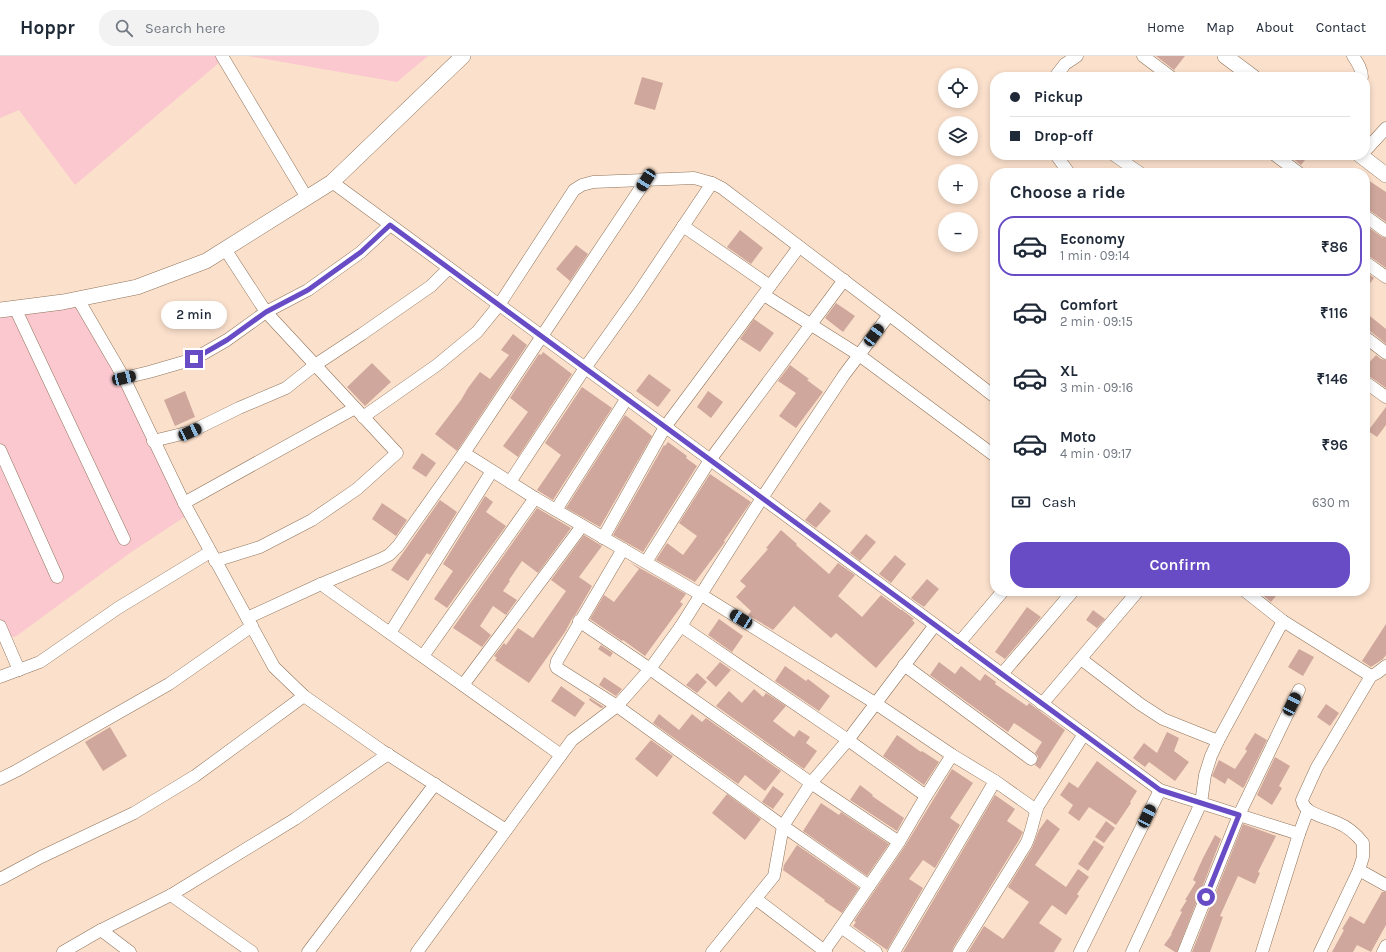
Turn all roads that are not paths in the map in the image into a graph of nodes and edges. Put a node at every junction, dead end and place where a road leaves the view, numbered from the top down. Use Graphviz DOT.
graph roads {
  1 [pos="222,56"];
  2 [pos="462,56"];
  3 [pos="1077,56"];
  4 [pos="1143,56"];
  5 [pos="1225,56"];
  6 [pos="1352,56"];
  7 [pos="1059,72"];
  8 [pos="1164,72"];
  9 [pos="1246,72"];
  10 [pos="1361,72"];
  11 [pos="1386,128"];
  12 [pos="1370,145"];
  13 [pos="1121,160"];
  14 [pos="1282,160"];
  15 [pos="1369,160"];
  16 [pos="1133,168"];
  17 [pos="1292,168"];
  18 [pos="1386,174"];
  19 [pos="646,180"];
  20 [pos="332,182"];
  21 [pos="712,183"];
  22 [pos="307,198"];
  23 [pos="1370,220"];
  24 [pos="390,225"];
  25 [pos="683,226"];
  26 [pos="1386,231"];
  27 [pos="799,247"];
  28 [pos="225,250"];
  29 [pos="1370,266"];
  30 [pos="449,268"];
  31 [pos="1386,277"];
  32 [pos="844,280"];
  33 [pos="767,290"];
  34 [pos="78,299"];
  35 [pos="499,305"];
  36 [pos="15,308"];
  37 [pos="0,310"];
  38 [pos="266,312"];
  39 [pos="889,315"];
  40 [pos="811,324"];
  41 [pos="541,336"];
  42 [pos="1370,341"];
  43 [pos="1386,353"];
  44 [pos="859,355"];
  45 [pos="315,365"];
  46 [pos="585,368"];
  47 [pos="124,378"];
  48 [pos="1370,386"];
  49 [pos="990,393"];
  50 [pos="1386,397"];
  51 [pos="626,398"];
  52 [pos="359,412"];
  53 [pos="665,427"];
  54 [pos="153,441"];
  55 [pos="0,450"];
  56 [pos="990,452"];
  57 [pos="464,453"];
  58 [pos="710,460"];
  59 [pos="492,471"];
  60 [pos="510,482"];
  61 [pos="535,498"];
  62 [pos="762,498"];
  63 [pos="184,503"];
  64 [pos="556,510"];
  65 [pos="582,526"];
  66 [pos="603,538"];
  67 [pos="124,539"];
  68 [pos="623,549"];
  69 [pos="212,556"];
  70 [pos="646,562"];
  71 [pos="57,577"];
  72 [pos="321,584"];
  73 [pos="700,594"];
  74 [pos="999,596"];
  75 [pos="1069,596"];
  76 [pos="1134,596"];
  77 [pos="1250,596"];
  78 [pos="579,621"];
  79 [pos="1283,621"];
  80 [pos="249,622"];
  81 [pos="935,625"];
  82 [pos="0,626"];
  83 [pos="681,626"];
  84 [pos="390,633"];
  85 [pos="959,643"];
  86 [pos="423,656"];
  87 [pos="1081,658"];
  88 [pos="904,665"];
  89 [pos="1386,666"];
  90 [pos="650,669"];
  91 [pos="19,670"];
  92 [pos="1002,674"];
  93 [pos="1371,676"];
  94 [pos="0,677"];
  95 [pos="463,685"];
  96 [pos="1299,690"];
  97 [pos="304,696"];
  98 [pos="875,703"];
  99 [pos="1042,704"];
  100 [pos="617,706"];
  101 [pos="1084,734"];
  102 [pos="848,740"];
  103 [pos="1218,741"];
  104 [pos="388,754"];
  105 [pos="561,755"];
  106 [pos="952,755"];
  107 [pos="1031,758"];
  108 [pos="0,779"];
  109 [pos="995,781"];
  110 [pos="811,783"];
  111 [pos="434,784"];
  112 [pos="1160,790"];
  113 [pos="926,796"];
  114 [pos="1201,803"];
  115 [pos="1036,810"];
  116 [pos="1308,810"];
  117 [pos="1239,815"];
  118 [pos="783,826"];
  119 [pos="506,830"];
  120 [pos="1299,834"];
  121 [pos="899,842"];
  122 [pos="1359,870"];
  123 [pos="0,879"];
  124 [pos="1386,885"];
  125 [pos="869,886"];
  126 [pos="171,895"];
  127 [pos="756,898"];
  128 [pos="841,927"];
  129 [pos="101,930"];
  130 [pos="1386,946"];
  131 [pos="420,951"];
  132 [pos="825,951"];
  133 [pos="62,952"];
  134 [pos="130,952"];
  135 [pos="252,952"];
  136 [pos="308,952"];
  137 [pos="712,952"];
  138 [pos="876,952"];
  139 [pos="894,952"];
  140 [pos="960,952"];
  141 [pos="1080,952"];
  142 [pos="1132,952"];
  143 [pos="1184,952"];
  144 [pos="1262,952"];
  145 [pos="1320,952"];
  146 [pos="1383,952"];
  1 -- 22 [label="street"];
  2 -- 20 [label="street"];
  3 -- 7 [label="street"];
  4 -- 8 [label="street"];
  5 -- 9 [label="street"];
  6 -- 10 [label="street"];
  11 -- 12 [label="street"];
  13 -- 16 [label="street"];
  14 -- 17 [label="street"];
  15 -- 18 [label="street"];
  19 -- 21 [label="street"];
  19 -- 35 [label="street"];
  19 -- 41 [label="street"];
  20 -- 22 [label="street"];
  20 -- 24 [label="street"];
  21 -- 25 [label="street"];
  21 -- 27 [label="street"];
  22 -- 28 [label="street"];
  23 -- 26 [label="street"];
  24 -- 30 [label="street"];
  24 -- 38 [label="street"];
  25 -- 33 [label="street"];
  25 -- 46 [label="street"];
  27 -- 32 [label="street"];
  27 -- 33 [label="street"];
  28 -- 34 [label="street"];
  28 -- 38 [label="street"];
  29 -- 31 [label="street"];
  30 -- 35 [label="street"];
  30 -- 45 [label="street"];
  32 -- 39 [label="street"];
  32 -- 40 [label="street"];
  33 -- 40 [label="street"];
  33 -- 53 [label="street"];
  34 -- 36 [label="street"];
  34 -- 47 [label="street"];
  35 -- 41 [label="street"];
  35 -- 52 [label="street"];
  36 -- 37 [label="street"];
  36 -- 67 [label="street"];
  38 -- 45 [label="street"];
  38 -- 47 [label="street"];
  39 -- 44 [label="street"];
  39 -- 49 [label="street"];
  40 -- 44 [label="street"];
  40 -- 58 [label="street"];
  41 -- 46 [label="street"];
  41 -- 57 [label="street"];
  42 -- 43 [label="street"];
  44 -- 56 [label="street"];
  44 -- 62 [label="street"];
  45 -- 52 [label="street"];
  45 -- 54 [label="street"];
  46 -- 51 [label="street"];
  46 -- 60 [label="street"];
  47 -- 54 [label="street"];
  48 -- 50 [label="street"];
  51 -- 53 [label="street"];
  51 -- 64 [label="street"];
  52 -- 63 [label="street"];
  52 -- 69 [label="street"];
  53 -- 58 [label="street"];
  53 -- 66 [label="street"];
  54 -- 63 [label="street"];
  55 -- 71 [label="street"];
  57 -- 59 [label="street"];
  57 -- 72 [label="street"];
  58 -- 62 [label="street"];
  58 -- 70 [label="street"];
  59 -- 60 [label="street"];
  59 -- 84 [label="street"];
  60 -- 61 [label="street"];
  61 -- 64 [label="street"];
  61 -- 86 [label="street"];
  62 -- 73 [label="street"];
  62 -- 81 [label="street"];
  63 -- 69 [label="street"];
  64 -- 65 [label="street"];
  65 -- 66 [label="street"];
  65 -- 95 [label="street"];
  66 -- 68 [label="street"];
  68 -- 70 [label="street"];
  68 -- 78 [label="street"];
  69 -- 80 [label="street"];
  69 -- 91 [label="street"];
  70 -- 73 [label="street"];
  72 -- 80 [label="street"];
  72 -- 84 [label="street"];
  73 -- 83 [label="street"];
  73 -- 98 [label="street"];
  74 -- 85 [label="street"];
  75 -- 92 [label="street"];
  76 -- 87 [label="street"];
  77 -- 79 [label="street"];
  78 -- 90 [label="street"];
  78 -- 100 [label="street"];
  79 -- 93 [label="street"];
  79 -- 103 [label="street"];
  80 -- 97 [label="street"];
  80 -- 108 [label="street"];
  81 -- 85 [label="street"];
  81 -- 88 [label="street"];
  82 -- 91 [label="street"];
  83 -- 90 [label="street"];
  83 -- 102 [label="street"];
  84 -- 86 [label="street"];
  85 -- 92 [label="street"];
  86 -- 95 [label="street"];
  87 -- 99 [label="street"];
  87 -- 103 [label="street"];
  88 -- 98 [label="street"];
  88 -- 107 [label="street"];
  89 -- 93 [label="street"];
  90 -- 100 [label="street"];
  90 -- 110 [label="street"];
  91 -- 94 [label="street"];
  92 -- 99 [label="street"];
  93 -- 116 [label="street"];
  95 -- 105 [label="street"];
  96 -- 117 [label="street"];
  97 -- 104 [label="street"];
  97 -- 123 [label="street"];
  98 -- 102 [label="street"];
  98 -- 106 [label="street"];
  99 -- 101 [label="street"];
  100 -- 105 [label="street"];
  100 -- 118 [label="street"];
  101 -- 112 [label="street"];
  101 -- 115 [label="street"];
  102 -- 110 [label="street"];
  102 -- 113 [label="street"];
  103 -- 114 [label="street"];
  104 -- 111 [label="street"];
  104 -- 126 [label="street"];
  105 -- 119 [label="street"];
  106 -- 109 [label="street"];
  106 -- 113 [label="street"];
  109 -- 115 [label="street"];
  109 -- 139 [label="street"];
  110 -- 118 [label="street"];
  110 -- 121 [label="street"];
  111 -- 119 [label="street"];
  111 -- 136 [label="street"];
  112 -- 114 [label="street"];
  112 -- 141 [label="street"];
  113 -- 121 [label="street"];
  114 -- 117 [label="street"];
  114 -- 142 [label="street"];
  115 -- 140 [label="street"];
  116 -- 120 [label="street"];
  116 -- 122 [label="street"];
  117 -- 120 [label="street"];
  117 -- 143 [label="street"];
  118 -- 125 [label="street"];
  118 -- 127 [label="street"];
  119 -- 131 [label="street"];
  120 -- 144 [label="street"];
  121 -- 125 [label="street"];
  122 -- 124 [label="street"];
  122 -- 145 [label="street"];
  125 -- 128 [label="street"];
  126 -- 129 [label="street"];
  126 -- 135 [label="street"];
  127 -- 132 [label="street"];
  127 -- 137 [label="street"];
  128 -- 132 [label="street"];
  128 -- 138 [label="street"];
  129 -- 133 [label="street"];
  129 -- 134 [label="street"];
  130 -- 146 [label="street"];
}
